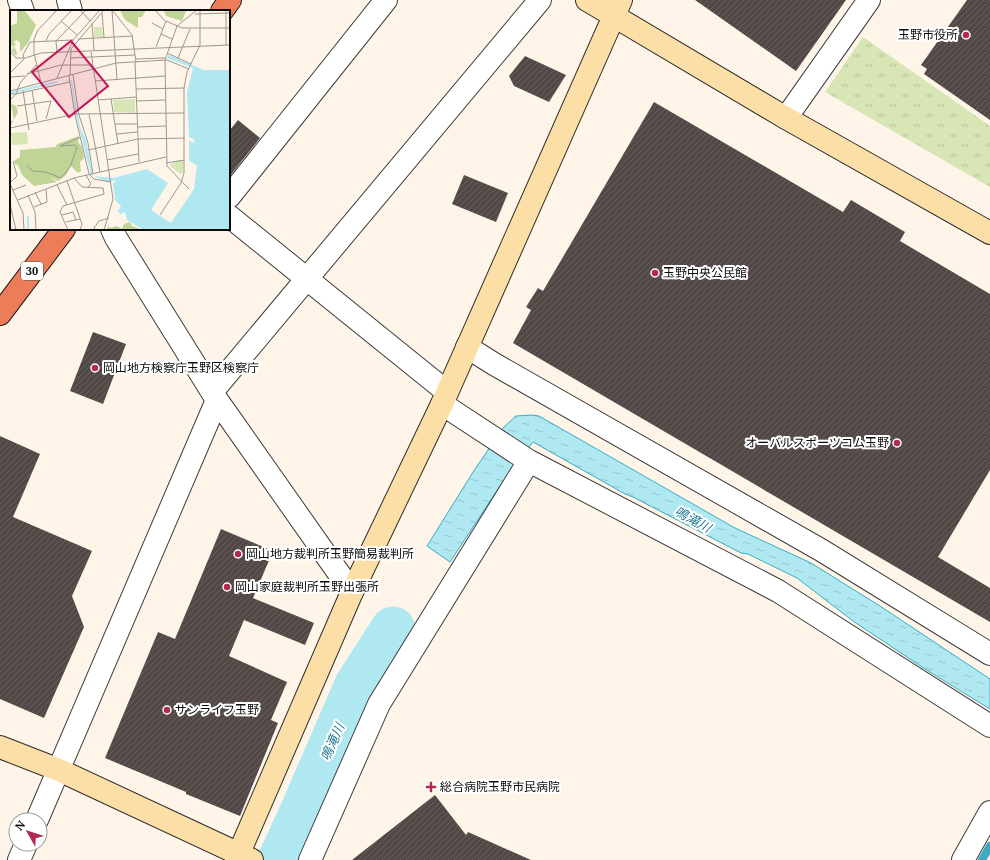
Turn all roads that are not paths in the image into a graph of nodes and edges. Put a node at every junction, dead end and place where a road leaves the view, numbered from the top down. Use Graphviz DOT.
graph roads {
  1 [pos="19,0"];
  2 [pos="68,0"];
  3 [pos="230,0"];
  4 [pos="386,0"];
  5 [pos="540,0"];
  6 [pos="587,0"];
  7 [pos="869,0"];
  8 [pos="618,8"];
  9 [pos="23,10"];
  10 [pos="71,10"];
  11 [pos="223,10"];
  12 [pos="786,118"];
  13 [pos="230,196"];
  14 [pos="230,217"];
  15 [pos="63,230"];
  16 [pos="113,230"];
  17 [pos="990,233"];
  18 [pos="307,279"];
  19 [pos="0,314"];
  20 [pos="467,347"];
  21 [pos="215,396"];
  22 [pos="445,398"];
  23 [pos="526,459"];
  24 [pos="352,592"];
  25 [pos="990,654"];
  26 [pos="990,726"];
  27 [pos="0,747"];
  28 [pos="59,770"];
  29 [pos="41,812"];
  30 [pos="990,812"];
  31 [pos="242,858"];
  32 [pos="310,860"];
  33 [pos="963,860"];
  1 -- 9 [label="street"];
  2 -- 10 [label="street"];
  3 -- 11 [label="highway"];
  4 -- 13 [label="street"];
  5 -- 18 [label="street"];
  6 -- 8 [label="street"];
  7 -- 12 [label="street"];
  8 -- 12 [label="street"];
  8 -- 20 [label="street"];
  12 -- 17 [label="street"];
  14 -- 18 [label="street"];
  15 -- 19 [label="highway, 30"];
  16 -- 21 [label="street"];
  18 -- 21 [label="street"];
  18 -- 22 [label="street"];
  20 -- 22 [label="street"];
  20 -- 25 [label="street"];
  21 -- 24 [label="street"];
  21 -- 28 [label="street"];
  22 -- 23 [label="street"];
  22 -- 24 [label="street"];
  23 -- 26 [label="street"];
  23 -- 32 [label="street"];
  24 -- 31 [label="street"];
  27 -- 28 [label="street"];
  28 -- 29 [label="street"];
  28 -- 31 [label="street"];
  30 -- 33 [label="street"];
}
